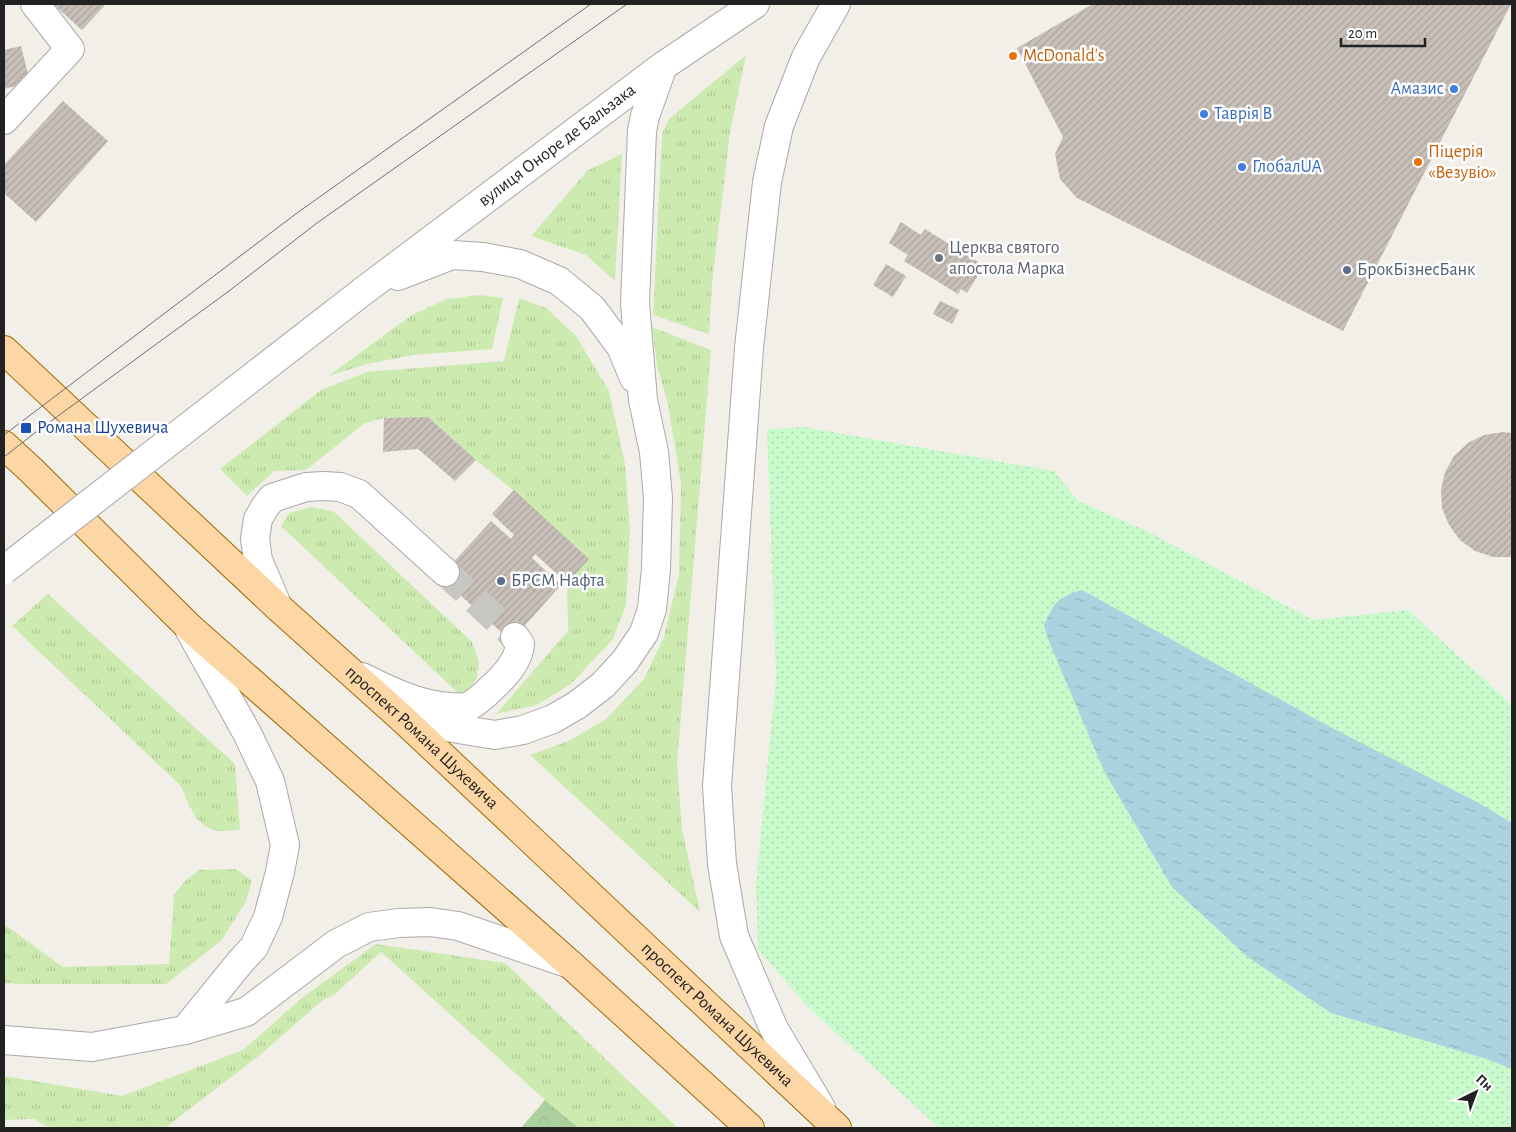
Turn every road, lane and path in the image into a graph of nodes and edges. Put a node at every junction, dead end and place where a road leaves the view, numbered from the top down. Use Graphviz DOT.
graph roads {
  1 [pos="35,4"];
  2 [pos="755,4"];
  3 [pos="836,4"];
  4 [pos="663,66"];
  5 [pos="4,120"];
  6 [pos="362,292"];
  7 [pos="8,351"];
  8 [pos="643,400"];
  9 [pos="4,445"];
  10 [pos="4,570"];
  11 [pos="445,572"];
  12 [pos="278,607"];
  13 [pos="188,626"];
  14 [pos="515,636"];
  15 [pos="349,670"];
  16 [pos="404,720"];
  17 [pos="570,964"];
  18 [pos="185,1030"];
  19 [pos="4,1040"];
  20 [pos="832,1123"];
  21 [pos="750,1128"];
  1 -- 5 [label="street"];
  2 -- 4 [label="street, вулиця Оноре де Бальзака"];
  3 -- 20 [label="street"];
  4 -- 6 [label="street, вулиця Оноре де Бальзака"];
  4 -- 8 [label="street"];
  6 -- 8 [label="street"];
  6 -- 10 [label="street, bridge"];
  7 -- 12 [label="main road, проспект Романа Шухевича"];
  8 -- 16 [label="street"];
  9 -- 13 [label="main road"];
  11 -- 12 [label="street"];
  12 -- 15 [label="main road, проспект Романа Шухевича"];
  13 -- 17 [label="main road"];
  13 -- 18 [label="street"];
  14 -- 15 [label="street"];
  15 -- 16 [label="main road, проспект Романа Шухевича"];
  16 -- 20 [label="main road, проспект Романа Шухевича"];
  17 -- 18 [label="street"];
  17 -- 21 [label="main road"];
  18 -- 19 [label="street"];
}
